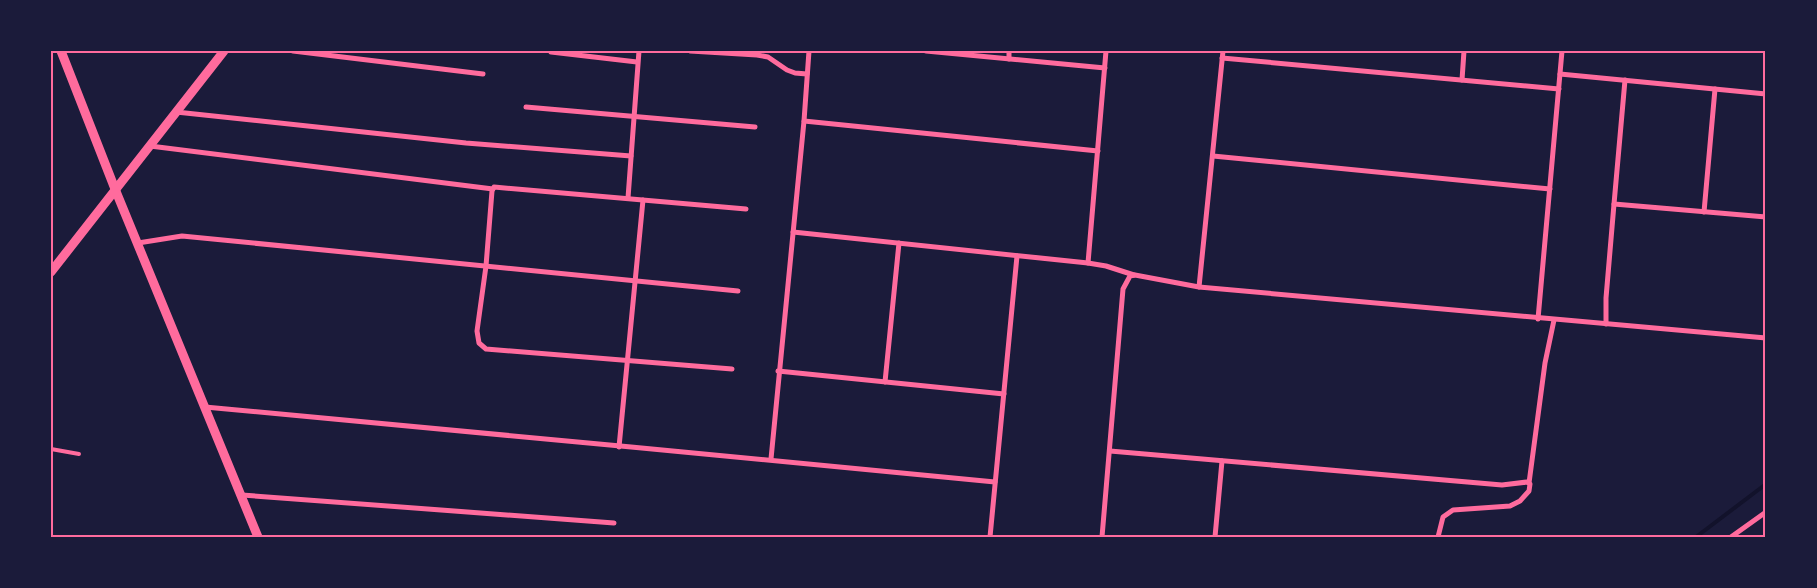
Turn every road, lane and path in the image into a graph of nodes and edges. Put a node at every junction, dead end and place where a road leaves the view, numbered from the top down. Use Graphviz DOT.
graph roads {
  1 [pos="61,51"];
  2 [pos="224,51"];
  3 [pos="293,51"];
  4 [pos="638,51"];
  5 [pos="690,51"];
  6 [pos="810,51"];
  7 [pos="926,51"];
  8 [pos="1009,51"];
  9 [pos="1106,51"];
  10 [pos="1223,51"];
  11 [pos="1464,51"];
  12 [pos="1562,51"];
  13 [pos="552,52"];
  14 [pos="1222,58"];
  15 [pos="1008,59"];
  16 [pos="637,62"];
  17 [pos="1105,68"];
  18 [pos="483,74"];
  19 [pos="807,74"];
  20 [pos="1560,74"];
  21 [pos="1462,80"];
  22 [pos="1625,80"];
  23 [pos="1559,89"];
  24 [pos="1714,89"];
  25 [pos="1766,94"];
  26 [pos="526,107"];
  27 [pos="176,112"];
  28 [pos="633,117"];
  29 [pos="804,121"];
  30 [pos="755,127"];
  31 [pos="150,146"];
  32 [pos="1098,151"];
  33 [pos="631,156"];
  34 [pos="1213,156"];
  35 [pos="493,189"];
  36 [pos="1550,189"];
  37 [pos="115,190"];
  38 [pos="628,198"];
  39 [pos="643,200"];
  40 [pos="1614,204"];
  41 [pos="746,209"];
  42 [pos="1766,210"];
  43 [pos="1704,212"];
  44 [pos="1765,217"];
  45 [pos="793,232"];
  46 [pos="138,243"];
  47 [pos="899,243"];
  48 [pos="1017,256"];
  49 [pos="1088,263"];
  50 [pos="486,266"];
  51 [pos="51,272"];
  52 [pos="1135,275"];
  53 [pos="636,281"];
  54 [pos="1199,287"];
  55 [pos="738,291"];
  56 [pos="1538,319"];
  57 [pos="1554,320"];
  58 [pos="1606,324"];
  59 [pos="1766,338"];
  60 [pos="627,359"];
  61 [pos="732,369"];
  62 [pos="778,372"];
  63 [pos="885,382"];
  64 [pos="1004,394"];
  65 [pos="205,407"];
  66 [pos="619,446"];
  67 [pos="51,449"];
  68 [pos="1110,451"];
  69 [pos="79,454"];
  70 [pos="771,459"];
  71 [pos="1222,461"];
  72 [pos="995,482"];
  73 [pos="1529,483"];
  74 [pos="242,495"];
  75 [pos="1766,512"];
  76 [pos="614,524"];
  77 [pos="258,537"];
  78 [pos="990,537"];
  79 [pos="1102,537"];
  80 [pos="1215,537"];
  81 [pos="1438,537"];
  82 [pos="1731,537"];
  1 -- 37 [label="street"];
  2 -- 27 [label="street"];
  3 -- 18 [label="street"];
  4 -- 16 [label="street"];
  5 -- 19 [label="street"];
  6 -- 19 [label="street"];
  7 -- 15 [label="street"];
  8 -- 15 [label="street"];
  9 -- 17 [label="street"];
  10 -- 14 [label="street"];
  11 -- 21 [label="street"];
  12 -- 20 [label="street"];
  13 -- 16 [label="street"];
  14 -- 21 [label="street"];
  14 -- 34 [label="street"];
  15 -- 17 [label="street"];
  16 -- 28 [label="street"];
  17 -- 32 [label="street"];
  19 -- 29 [label="street"];
  20 -- 22 [label="street"];
  20 -- 23 [label="street"];
  21 -- 23 [label="street"];
  22 -- 24 [label="street"];
  22 -- 40 [label="street"];
  23 -- 36 [label="street"];
  24 -- 25 [label="street"];
  24 -- 43 [label="street"];
  26 -- 28 [label="street"];
  27 -- 31 [label="street"];
  27 -- 33 [label="street"];
  28 -- 30 [label="street"];
  28 -- 33 [label="street"];
  29 -- 32 [label="street"];
  29 -- 45 [label="street"];
  31 -- 35 [label="street"];
  31 -- 37 [label="street"];
  32 -- 49 [label="street"];
  33 -- 38 [label="street"];
  34 -- 36 [label="street"];
  34 -- 54 [label="street"];
  35 -- 38 [label="street"];
  35 -- 50 [label="street"];
  36 -- 56 [label="street"];
  37 -- 46 [label="street"];
  37 -- 51 [label="street"];
  38 -- 39 [label="street"];
  39 -- 41 [label="street"];
  39 -- 53 [label="street"];
  40 -- 43 [label="street"];
  40 -- 58 [label="street"];
  42 -- 44 [label="street"];
  43 -- 44 [label="street"];
  45 -- 47 [label="street"];
  45 -- 62 [label="street"];
  46 -- 50 [label="street"];
  46 -- 65 [label="street"];
  47 -- 48 [label="street"];
  47 -- 63 [label="street"];
  48 -- 49 [label="street"];
  48 -- 64 [label="street"];
  49 -- 52 [label="street"];
  50 -- 53 [label="street"];
  50 -- 60 [label="street"];
  52 -- 54 [label="street"];
  52 -- 68 [label="street"];
  53 -- 55 [label="street"];
  53 -- 60 [label="street"];
  54 -- 56 [label="street"];
  56 -- 57 [label="street"];
  57 -- 58 [label="street"];
  57 -- 73 [label="street"];
  58 -- 59 [label="street"];
  60 -- 61 [label="street"];
  60 -- 66 [label="street"];
  62 -- 63 [label="street"];
  62 -- 70 [label="street"];
  63 -- 64 [label="street"];
  64 -- 72 [label="street"];
  65 -- 66 [label="street"];
  65 -- 74 [label="street"];
  66 -- 70 [label="street"];
  67 -- 69 [label="lane"];
  68 -- 71 [label="street"];
  68 -- 79 [label="street"];
  70 -- 72 [label="street"];
  71 -- 73 [label="street"];
  71 -- 80 [label="street"];
  72 -- 78 [label="street"];
  73 -- 81 [label="street"];
  74 -- 76 [label="street"];
  74 -- 77 [label="street"];
  75 -- 82 [label="street"];
}
